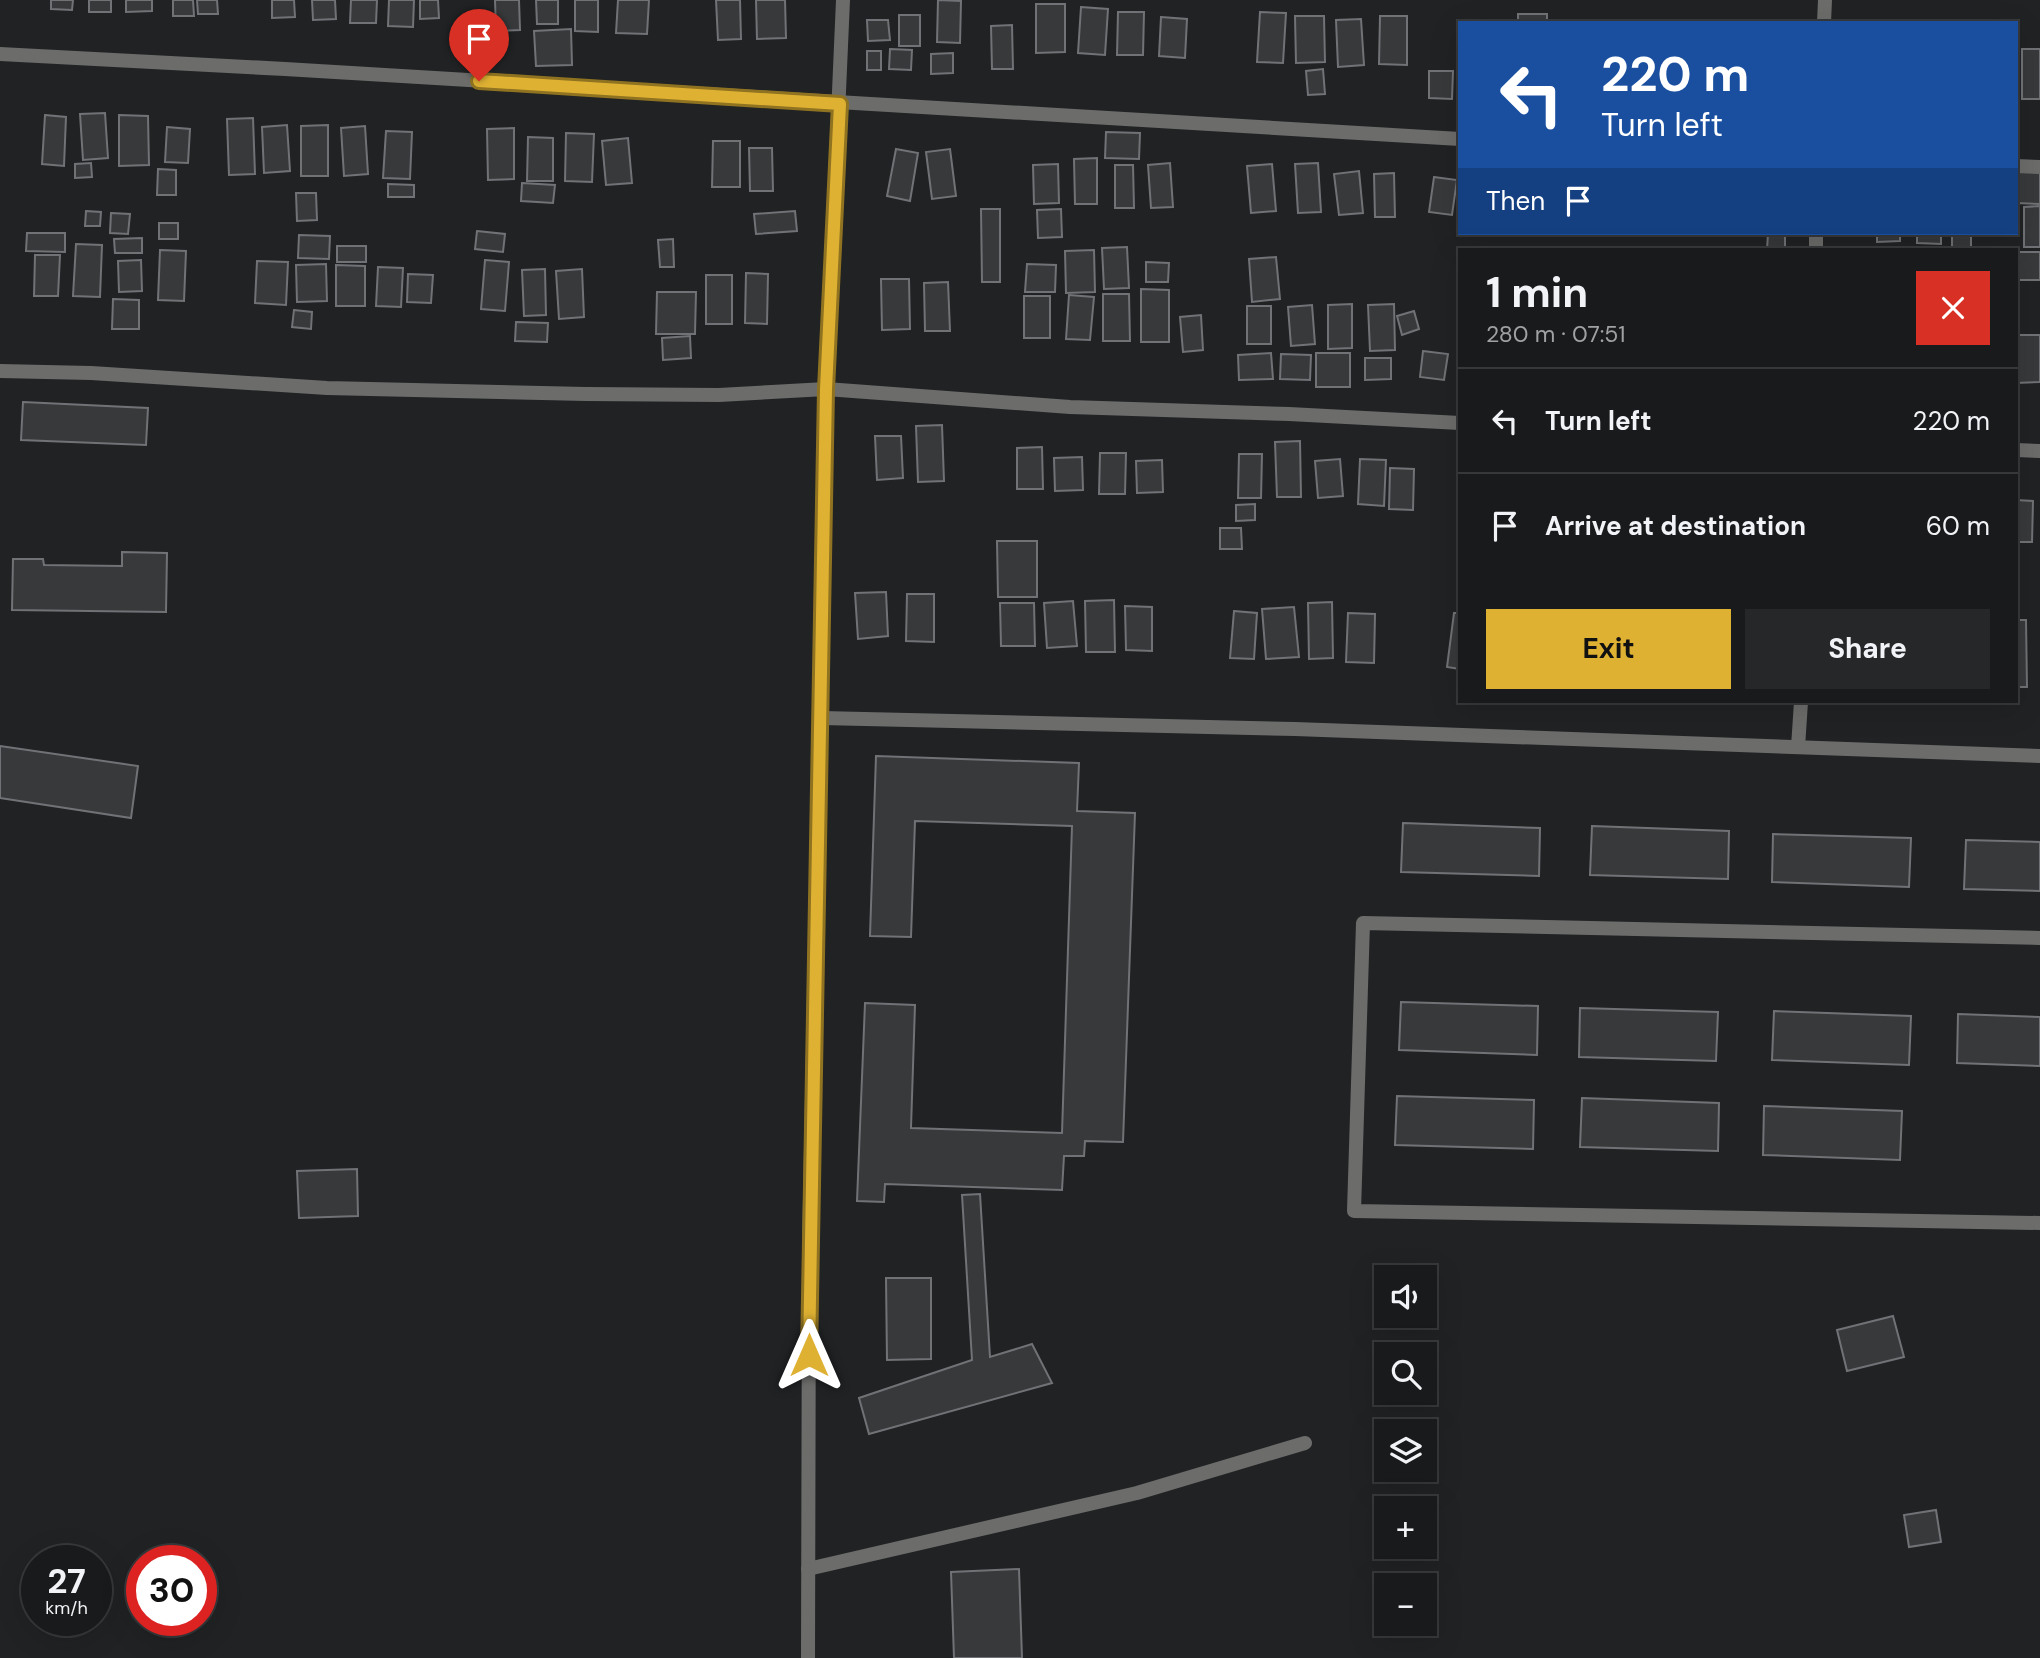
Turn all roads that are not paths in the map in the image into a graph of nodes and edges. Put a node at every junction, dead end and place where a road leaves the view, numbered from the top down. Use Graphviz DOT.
graph roads {
  1 [pos="844,0"];
  2 [pos="1825,0"];
  3 [pos="1824,21"];
  4 [pos="0,54"];
  5 [pos="840,104"];
  6 [pos="1458,139"];
  7 [pos="2018,166"];
  8 [pos="2040,167"];
  9 [pos="0,371"];
  10 [pos="826,389"];
  11 [pos="1458,423"];
  12 [pos="2018,450"];
  13 [pos="2040,451"];
  14 [pos="1801,703"];
  15 [pos="821,718"];
  16 [pos="1798,747"];
  17 [pos="2040,756"];
  18 [pos="2040,938"];
  19 [pos="2040,1223"];
  20 [pos="1305,1443"];
  21 [pos="808,1569"];
  22 [pos="808,1658"];
  1 -- 5 [label="street"];
  2 -- 3 [label="street"];
  4 -- 5 [label="street"];
  5 -- 6 [label="street"];
  5 -- 10 [label="street"];
  7 -- 8 [label="street"];
  9 -- 10 [label="street"];
  10 -- 11 [label="street"];
  10 -- 15 [label="street"];
  12 -- 13 [label="street"];
  14 -- 16 [label="street"];
  15 -- 16 [label="street"];
  15 -- 21 [label="street"];
  16 -- 17 [label="street"];
  18 -- 19 [label="street"];
  20 -- 21 [label="street"];
  21 -- 22 [label="street"];
}
